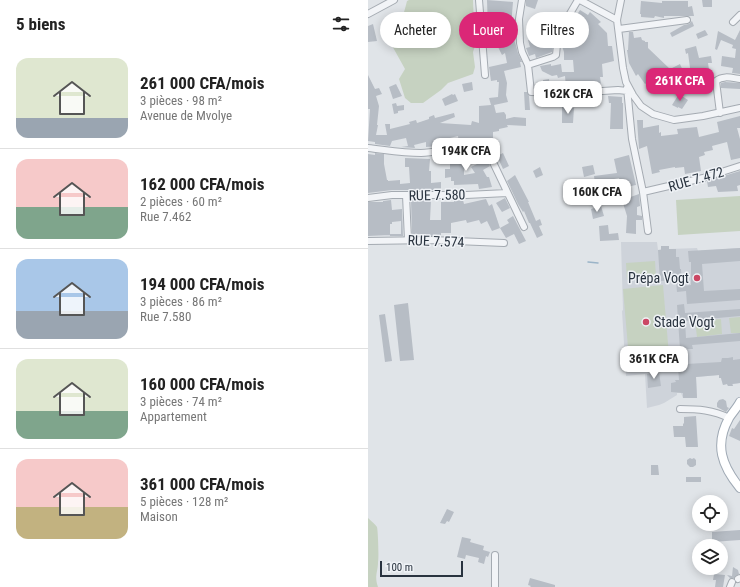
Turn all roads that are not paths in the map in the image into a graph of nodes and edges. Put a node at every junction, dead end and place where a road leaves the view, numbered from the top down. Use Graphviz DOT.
graph roads {
  1 [pos="394,0"];
  2 [pos="479,0"];
  3 [pos="522,0"];
  4 [pos="579,0"];
  5 [pos="621,0"];
  6 [pos="382,3"];
  7 [pos="368,14"];
  8 [pos="740,15"];
  9 [pos="618,20"];
  10 [pos="687,20"];
  11 [pos="733,22"];
  12 [pos="619,29"];
  13 [pos="528,65"];
  14 [pos="486,75"];
  15 [pos="740,79"];
  16 [pos="626,82"];
  17 [pos="627,91"];
  18 [pos="740,108"];
  19 [pos="720,113"];
  20 [pos="368,148"];
  21 [pos="740,166"];
  22 [pos="643,192"];
  23 [pos="507,193"];
  24 [pos="406,195"];
  25 [pos="368,198"];
  26 [pos="524,228"];
  27 [pos="648,231"];
  28 [pos="408,240"];
  29 [pos="368,241"];
  30 [pos="504,242"];
  31 [pos="739,406"];
  32 [pos="680,409"];
  33 [pos="729,418"];
  34 [pos="740,488"];
  35 [pos="495,555"];
  36 [pos="494,587"];
  1 -- 6 [label="street"];
  2 -- 14 [label="street"];
  3 -- 13 [label="street"];
  4 -- 9 [label="street"];
  4 -- 13 [label="street"];
  5 -- 9 [label="street"];
  6 -- 7 [label="street"];
  8 -- 11 [label="street"];
  9 -- 12 [label="street"];
  10 -- 12 [label="street"];
  12 -- 16 [label="street"];
  13 -- 17 [label="street"];
  15 -- 19 [label="street"];
  16 -- 17 [label="street"];
  16 -- 19 [label="street"];
  17 -- 22 [label="street"];
  18 -- 19 [label="street"];
  20 -- 23 [label="street"];
  21 -- 22 [label="street, RUE 7.472"];
  22 -- 27 [label="street"];
  23 -- 24 [label="street, RUE 7.580"];
  23 -- 26 [label="street"];
  24 -- 25 [label="street, RUE 7.580"];
  24 -- 28 [label="street"];
  28 -- 29 [label="street, RUE 7.574"];
  28 -- 30 [label="street, RUE 7.574"];
  31 -- 33 [label="main road"];
  32 -- 33 [label="street"];
  33 -- 34 [label="main road"];
  35 -- 36 [label="street"];
}
